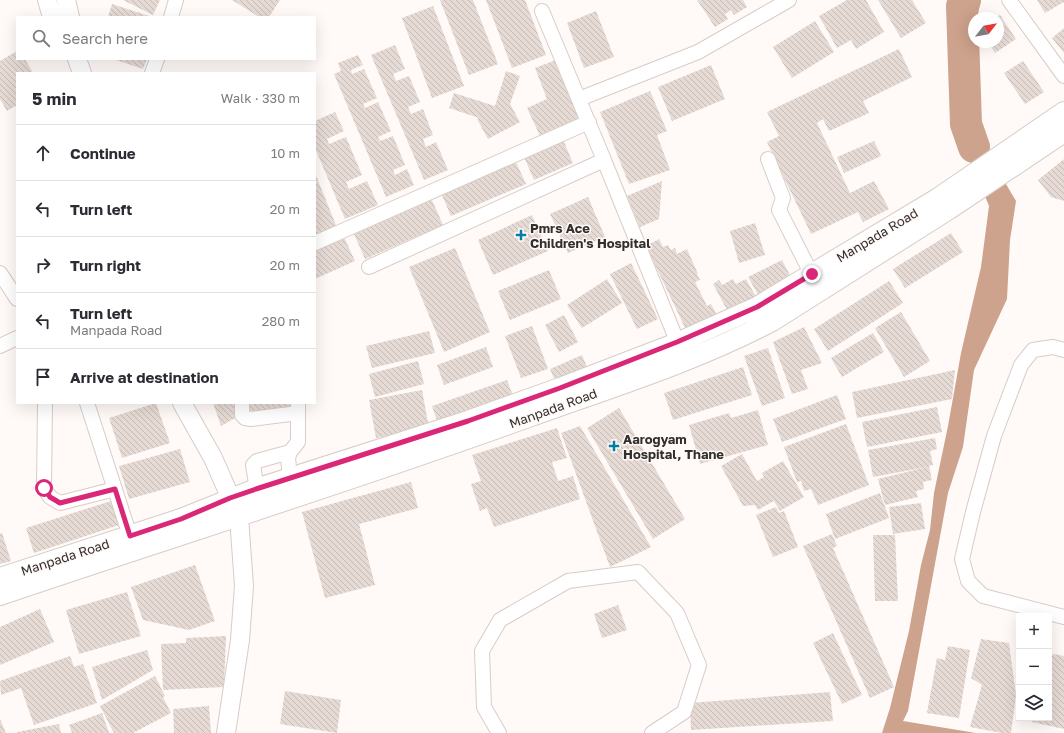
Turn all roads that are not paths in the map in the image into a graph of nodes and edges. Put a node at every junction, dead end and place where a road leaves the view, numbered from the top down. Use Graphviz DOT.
graph roads {
  1 [pos="47,0"];
  2 [pos="66,0"];
  3 [pos="176,0"];
  4 [pos="789,0"];
  5 [pos="1009,0"];
  6 [pos="542,11"];
  7 [pos="52,16"];
  8 [pos="70,16"];
  9 [pos="171,16"];
  10 [pos="77,60"];
  11 [pos="157,60"];
  12 [pos="82,72"];
  13 [pos="152,72"];
  14 [pos="1064,76"];
  15 [pos="579,99"];
  16 [pos="1064,112"];
  17 [pos="589,122"];
  18 [pos="1064,132"];
  19 [pos="1014,156"];
  20 [pos="768,159"];
  21 [pos="604,160"];
  22 [pos="316,242"];
  23 [pos="369,267"];
  24 [pos="0,273"];
  25 [pos="816,282"];
  26 [pos="16,297"];
  27 [pos="16,338"];
  28 [pos="677,342"];
  29 [pos="0,346"];
  30 [pos="1064,350"];
  31 [pos="685,360"];
  32 [pos="563,396"];
  33 [pos="45,404"];
  34 [pos="87,404"];
  35 [pos="183,404"];
  36 [pos="242,404"];
  37 [pos="298,408"];
  38 [pos="373,451"];
  39 [pos="290,452"];
  40 [pos="379,470"];
  41 [pos="290,478"];
  42 [pos="115,489"];
  43 [pos="256,489"];
  44 [pos="230,498"];
  45 [pos="262,509"];
  46 [pos="239,517"];
  47 [pos="130,536"];
  48 [pos="95,555"];
  49 [pos="0,578"];
  50 [pos="0,595"];
  51 [pos="1064,617"];
  52 [pos="226,733"];
  53 [pos="499,733"];
  54 [pos="652,733"];
  1 -- 7 [label="street"];
  2 -- 8 [label="street"];
  3 -- 9 [label="street"];
  4 -- 15 [label="street"];
  5 -- 14 [label="street"];
  6 -- 15 [label="street"];
  10 -- 12 [label="street"];
  11 -- 13 [label="street"];
  15 -- 17 [label="street"];
  16 -- 19 [label="main road, Manpada Road"];
  17 -- 21 [label="street"];
  17 -- 22 [label="street"];
  18 -- 19 [label="main road, Manpada Road"];
  19 -- 25 [label="main road, Manpada Road"];
  20 -- 25 [label="street"];
  21 -- 23 [label="street"];
  21 -- 28 [label="street"];
  24 -- 26 [label="street"];
  25 -- 28 [label="main road, Manpada Road"];
  25 -- 31 [label="main road, Manpada Road"];
  27 -- 29 [label="street"];
  28 -- 31 [label="street"];
  28 -- 32 [label="main road, Manpada Road"];
  30 -- 51 [label="street"];
  31 -- 32 [label="main road, Manpada Road"];
  32 -- 38 [label="main road, Manpada Road"];
  32 -- 40 [label="main road, Manpada Road"];
  33 -- 42 [label="street"];
  34 -- 42 [label="street"];
  35 -- 44 [label="street"];
  36 -- 37 [label="street"];
  37 -- 39 [label="street"];
  38 -- 40 [label="main road"];
  38 -- 41 [label="main road, Manpada Road"];
  39 -- 41 [label="street"];
  39 -- 43 [label="street"];
  40 -- 45 [label="main road, Manpada Road"];
  41 -- 43 [label="main road, Manpada Road"];
  42 -- 47 [label="street"];
  43 -- 44 [label="main road, Manpada Road"];
  43 -- 45 [label="street"];
  44 -- 46 [label="street"];
  44 -- 47 [label="main road, Manpada Road"];
  45 -- 46 [label="main road, Manpada Road"];
  46 -- 48 [label="main road, Manpada Road"];
  46 -- 52 [label="street"];
  47 -- 48 [label="main road, Manpada Road"];
  48 -- 49 [label="main road, Manpada Road"];
  48 -- 50 [label="main road, Manpada Road"];
  53 -- 54 [label="street"];
}
